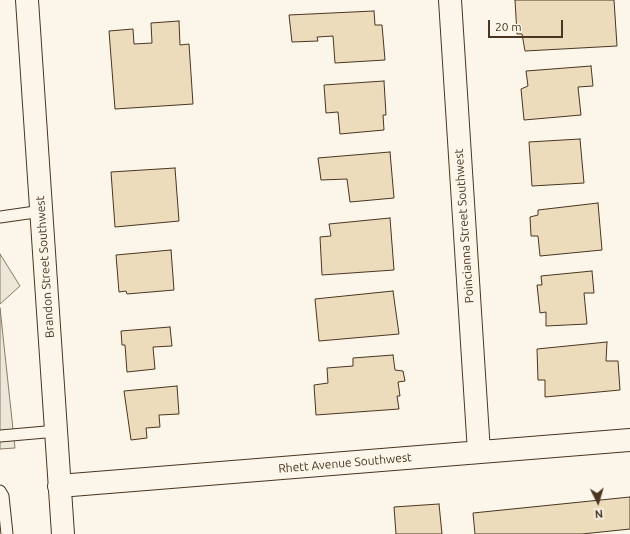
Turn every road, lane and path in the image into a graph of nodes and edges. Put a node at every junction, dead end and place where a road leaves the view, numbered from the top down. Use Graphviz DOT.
graph roads {
  1 [pos="27,0"];
  2 [pos="450,0"];
  3 [pos="42,211"];
  4 [pos="0,217"];
  5 [pos="57,432"];
  6 [pos="0,435"];
  7 [pos="630,440"];
  8 [pos="479,452"];
  9 [pos="59,486"];
  10 [pos="0,490"];
  11 [pos="7,534"];
  12 [pos="63,534"];
  1 -- 3 [label="street, Brandon Street Southwest"];
  2 -- 8 [label="street, Poincianna Street Southwest"];
  3 -- 4 [label="lane"];
  3 -- 5 [label="street, Brandon Street Southwest"];
  5 -- 6 [label="lane"];
  5 -- 9 [label="street, Brandon Street Southwest"];
  7 -- 8 [label="street, Rhett Avenue Southwest"];
  8 -- 9 [label="street, Rhett Avenue Southwest"];
  9 -- 12 [label="street, Brandon Street Southwest"];
  10 -- 11 [label="lane"];
}
